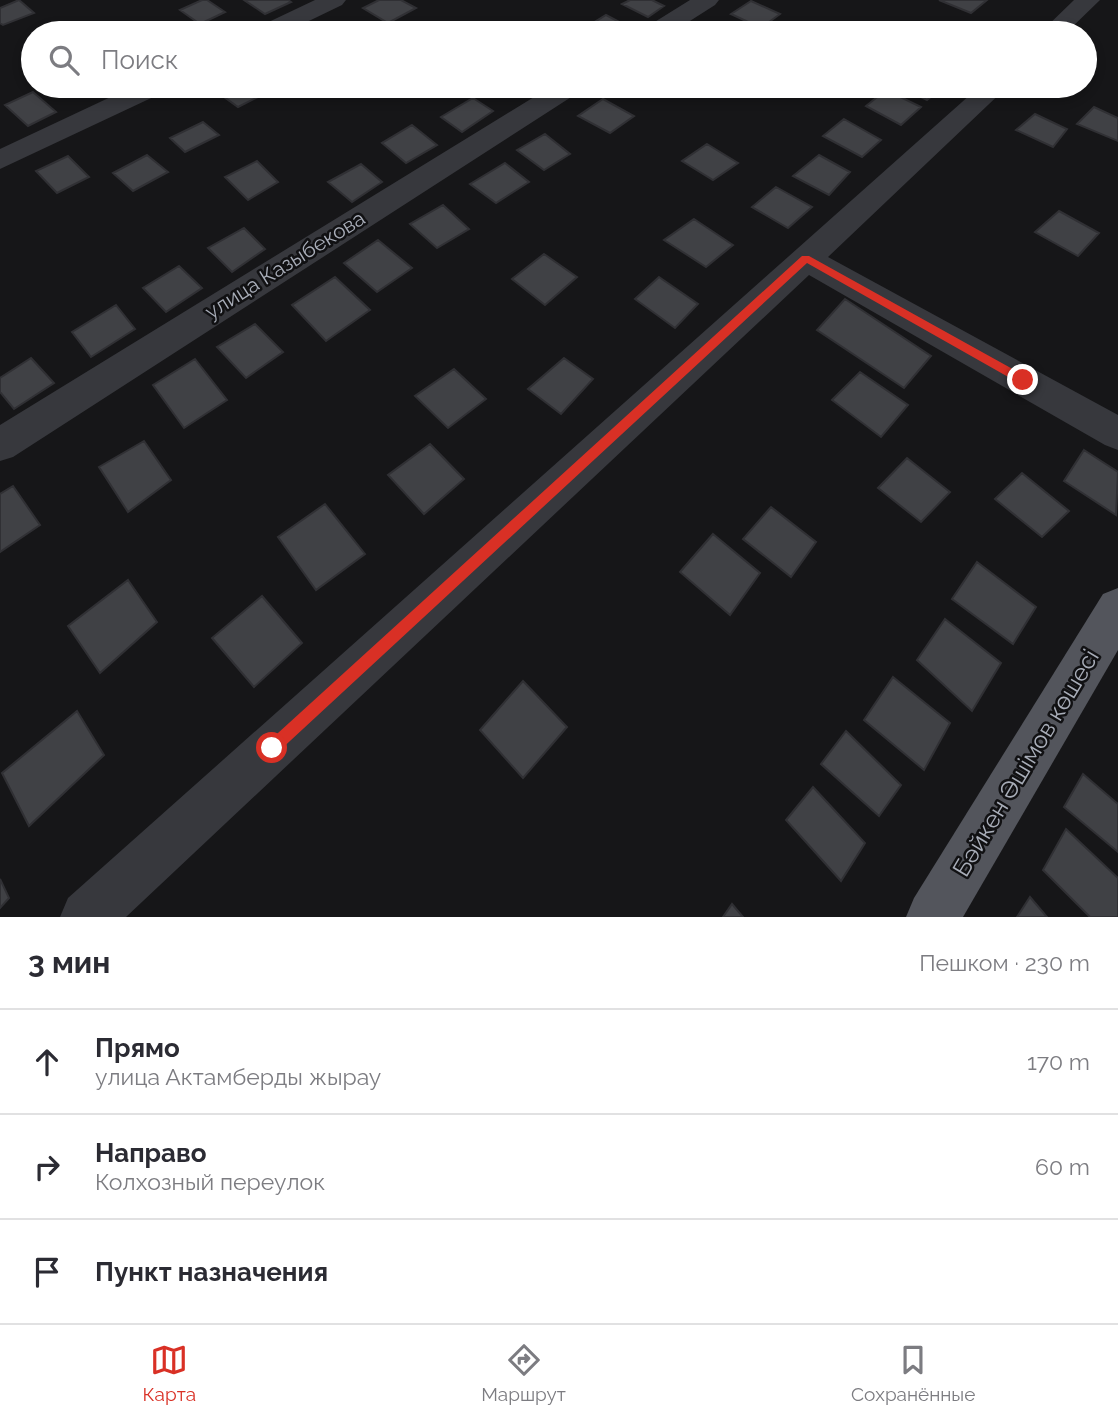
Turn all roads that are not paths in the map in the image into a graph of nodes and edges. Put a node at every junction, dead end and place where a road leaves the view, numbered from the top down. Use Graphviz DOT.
graph roads {
  1 [pos="334,0"];
  2 [pos="707,0"];
  3 [pos="1088,0"];
  4 [pos="290,21"];
  5 [pos="673,21"];
  6 [pos="1065,21"];
  7 [pos="130,98"];
  8 [pos="551,98"];
  9 [pos="982,98"];
  10 [pos="0,160"];
  11 [pos="806,259"];
  12 [pos="1118,434"];
  13 [pos="0,445"];
  14 [pos="1118,609"];
  15 [pos="87,917"];
  16 [pos="933,917"];
  1 -- 4 [label="street"];
  2 -- 5 [label="street"];
  3 -- 6 [label="street"];
  7 -- 10 [label="street"];
  8 -- 13 [label="street, улица Казыбекова"];
  9 -- 11 [label="street"];
  11 -- 12 [label="street"];
  11 -- 15 [label="street"];
  14 -- 16 [label="main road, Бәйкен Әшімов көшесі"];
}
